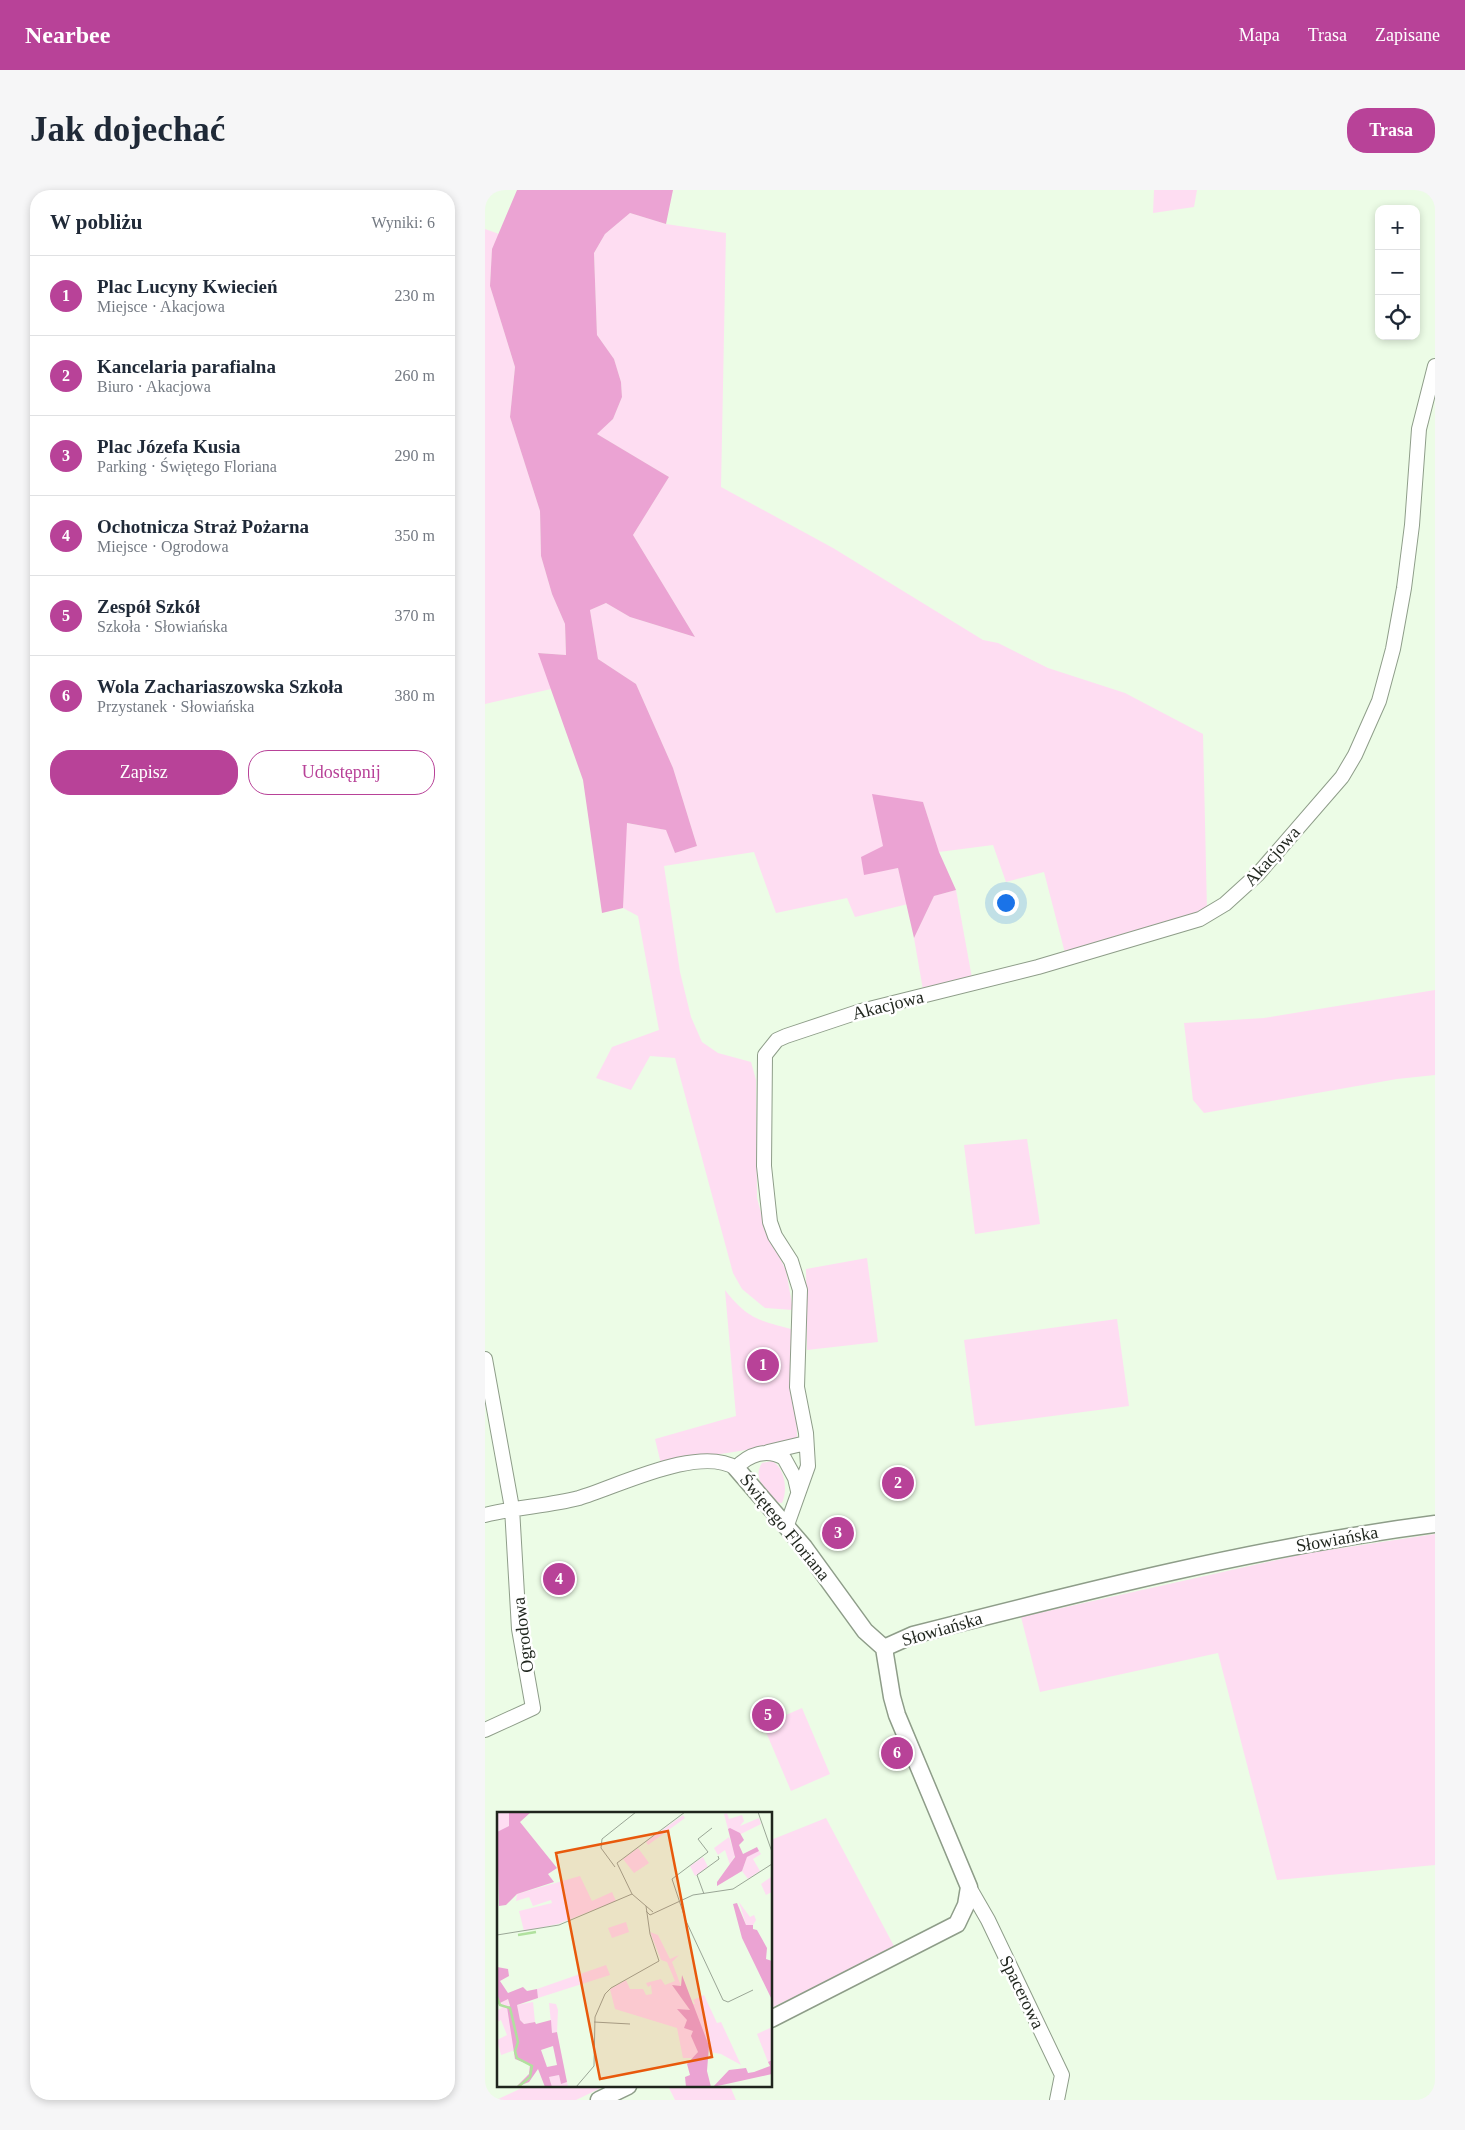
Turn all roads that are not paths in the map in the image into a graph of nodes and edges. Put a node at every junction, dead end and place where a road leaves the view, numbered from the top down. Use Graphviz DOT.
graph roads {
  1 [pos="1435,366"];
  2 [pos="485,1359"];
  3 [pos="807,1443"];
  4 [pos="767,1452"];
  5 [pos="736,1468"];
  6 [pos="799,1491"];
  7 [pos="512,1508"];
  8 [pos="485,1515"];
  9 [pos="1435,1524"];
  10 [pos="787,1525"];
  11 [pos="884,1648"];
  12 [pos="485,1730"];
  13 [pos="969,1887"];
  14 [pos="773,2018"];
  15 [pos="624,2088"];
  16 [pos="599,2100"];
  17 [pos="1057,2100"];
  1 -- 3 [label="street, Akacjowa"];
  2 -- 7 [label="street"];
  3 -- 4 [label="street"];
  3 -- 6 [label="street, Akacjowa"];
  4 -- 5 [label="street"];
  4 -- 6 [label="street"];
  5 -- 7 [label="street, Świętego Floriana"];
  5 -- 10 [label="street, Świętego Floriana"];
  6 -- 10 [label="street, Akacjowa"];
  7 -- 8 [label="street, Świętego Floriana"];
  7 -- 12 [label="street, Ogrodowa"];
  9 -- 11 [label="street, Słowiańska"];
  10 -- 11 [label="street, Świętego Floriana"];
  11 -- 13 [label="street, Słowiańska"];
  13 -- 14 [label="street"];
  13 -- 17 [label="street, Spacerowa"];
  15 -- 16 [label="street"];
}
